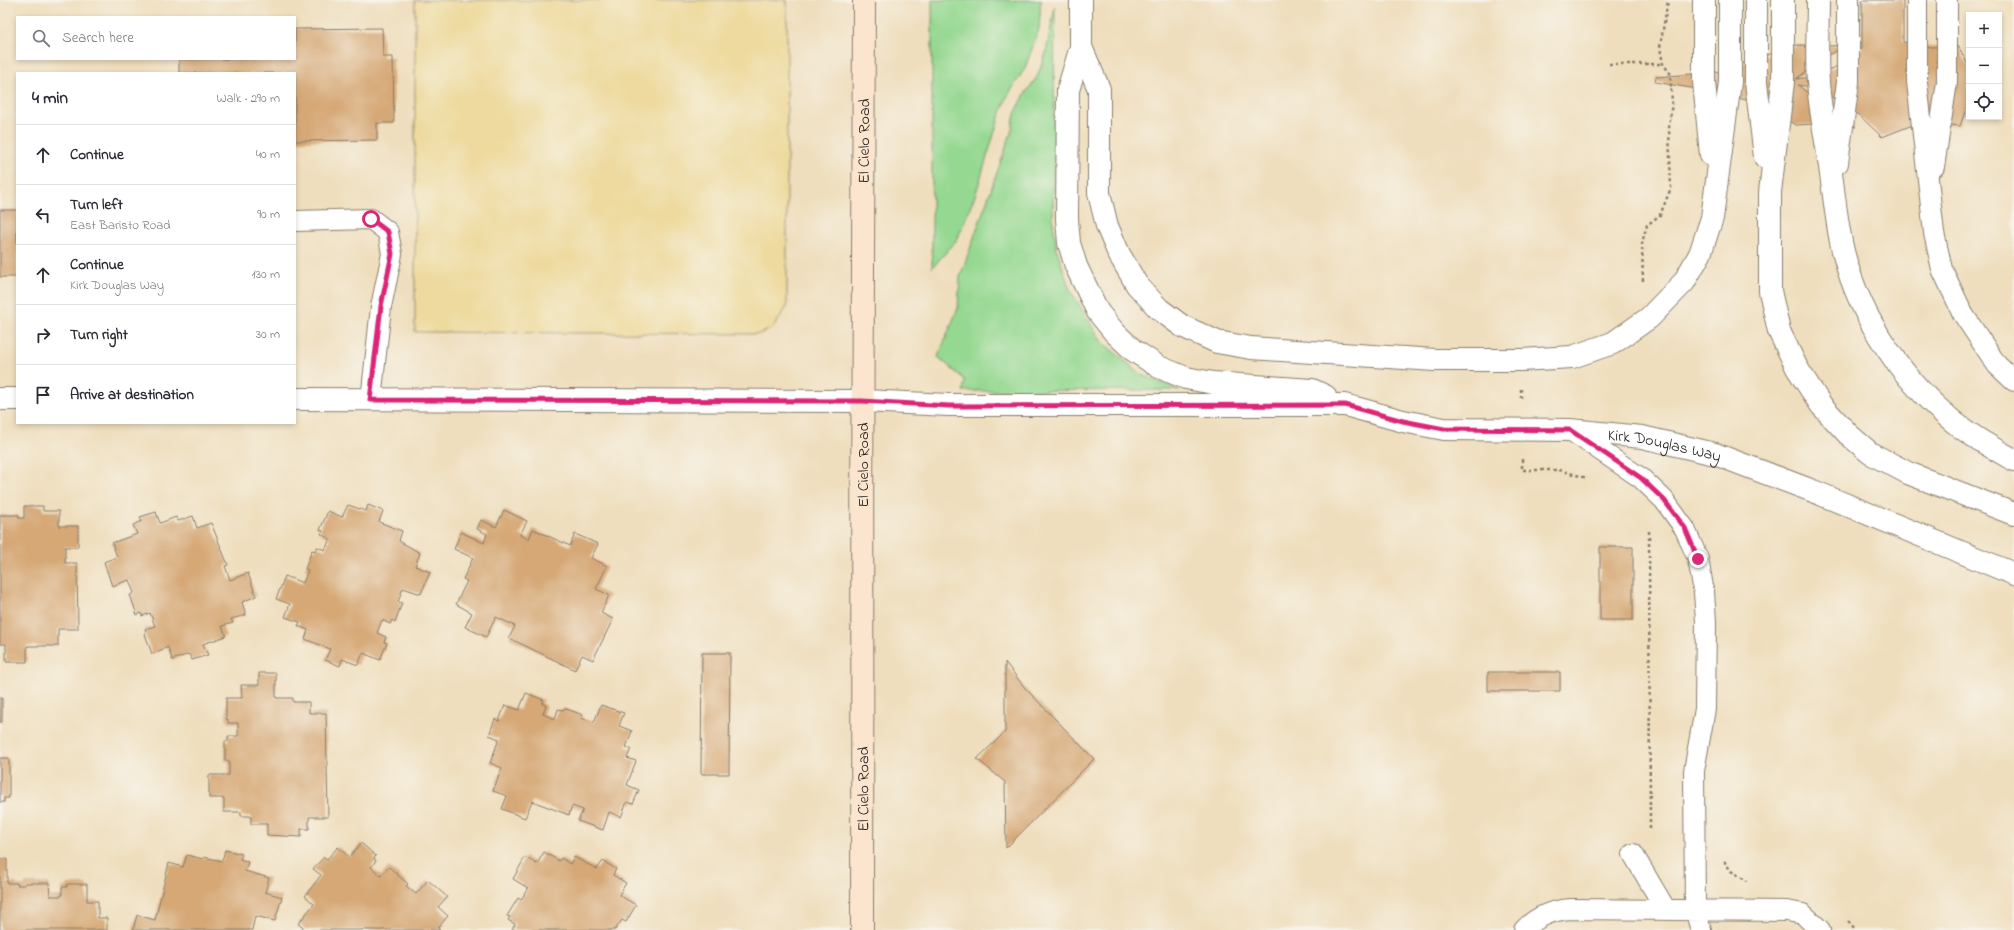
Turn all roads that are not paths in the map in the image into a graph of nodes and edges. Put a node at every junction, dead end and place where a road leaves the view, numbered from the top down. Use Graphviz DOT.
graph roads {
  1 [pos="864,0"];
  2 [pos="1081,0"];
  3 [pos="1704,0"];
  4 [pos="1730,0"];
  5 [pos="1756,0"];
  6 [pos="1783,0"];
  7 [pos="1818,0"];
  8 [pos="1848,0"];
  9 [pos="1917,0"];
  10 [pos="1947,0"];
  11 [pos="1081,47"];
  12 [pos="1834,190"];
  13 [pos="1930,191"];
  14 [pos="1715,192"];
  15 [pos="1770,192"];
  16 [pos="296,221"];
  17 [pos="2014,381"];
  18 [pos="0,399"];
  19 [pos="16,399"];
  20 [pos="296,399"];
  21 [pos="370,400"];
  22 [pos="862,401"];
  23 [pos="1345,405"];
  24 [pos="1570,430"];
  25 [pos="2014,460"];
  26 [pos="2014,514"];
  27 [pos="2014,574"];
  28 [pos="1633,854"];
  29 [pos="1666,910"];
  30 [pos="1695,910"];
  31 [pos="862,930"];
  32 [pos="1524,930"];
  33 [pos="1701,930"];
  34 [pos="1820,930"];
  1 -- 22 [label="main road, El Cielo Road"];
  2 -- 11 [label="street"];
  3 -- 14 [label="street"];
  4 -- 14 [label="street"];
  5 -- 15 [label="street"];
  6 -- 15 [label="street"];
  7 -- 12 [label="street"];
  8 -- 12 [label="street"];
  9 -- 13 [label="lane"];
  10 -- 13 [label="lane"];
  11 -- 14 [label="street"];
  11 -- 23 [label="street"];
  12 -- 25 [label="street"];
  13 -- 17 [label="lane"];
  15 -- 26 [label="street"];
  16 -- 21 [label="lane"];
  18 -- 19 [label="street"];
  20 -- 21 [label="street, Kirk Douglas Way"];
  21 -- 22 [label="street, Kirk Douglas Way"];
  22 -- 23 [label="street, Kirk Douglas Way"];
  22 -- 31 [label="main road, El Cielo Road"];
  23 -- 24 [label="street, Kirk Douglas Way"];
  24 -- 27 [label="street, Kirk Douglas Way"];
  24 -- 30 [label="lane"];
  28 -- 29 [label="lane"];
  29 -- 30 [label="lane"];
  29 -- 32 [label="lane"];
  30 -- 33 [label="lane"];
  30 -- 34 [label="lane"];
}
